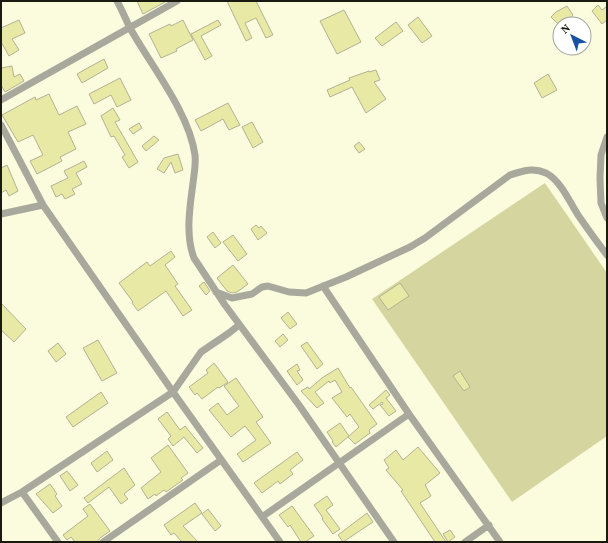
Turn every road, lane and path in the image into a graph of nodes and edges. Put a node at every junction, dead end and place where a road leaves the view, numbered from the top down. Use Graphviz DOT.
graph roads {
  1 [pos="117,1"];
  2 [pos="177,1"];
  3 [pos="130,28"];
  4 [pos="1,100"];
  5 [pos="1,126"];
  6 [pos="607,137"];
  7 [pos="43,205"];
  8 [pos="1,214"];
  9 [pos="607,218"];
  10 [pos="607,255"];
  11 [pos="323,286"];
  12 [pos="216,292"];
  13 [pos="239,325"];
  14 [pos="173,392"];
  15 [pos="409,414"];
  16 [pos="221,460"];
  17 [pos="339,463"];
  18 [pos="22,492"];
  19 [pos="1,503"];
  20 [pos="262,517"];
  21 [pos="489,525"];
  22 [pos="58,542"];
  23 [pos="103,542"];
  24 [pos="280,542"];
  25 [pos="394,542"];
  26 [pos="465,542"];
  27 [pos="500,542"];
  1 -- 3 [label="street"];
  2 -- 3 [label="street"];
  3 -- 4 [label="street"];
  3 -- 12 [label="street"];
  5 -- 7 [label="street"];
  6 -- 9 [label="street"];
  7 -- 8 [label="street"];
  7 -- 14 [label="street"];
  10 -- 11 [label="street"];
  11 -- 12 [label="street"];
  11 -- 15 [label="street"];
  12 -- 13 [label="street"];
  13 -- 14 [label="street"];
  13 -- 17 [label="street"];
  14 -- 16 [label="street"];
  14 -- 18 [label="street"];
  15 -- 17 [label="street"];
  15 -- 21 [label="street"];
  16 -- 20 [label="street"];
  16 -- 23 [label="street"];
  17 -- 20 [label="street"];
  17 -- 25 [label="street"];
  18 -- 19 [label="street"];
  18 -- 22 [label="street"];
  20 -- 24 [label="street"];
  21 -- 26 [label="street"];
  21 -- 27 [label="street"];
}
